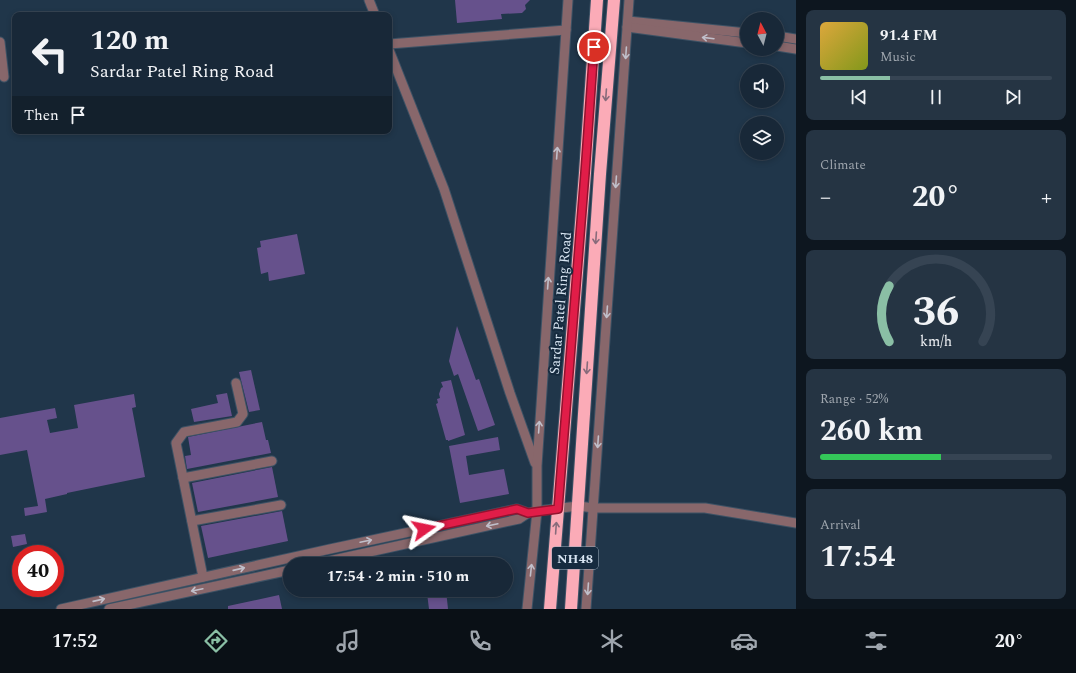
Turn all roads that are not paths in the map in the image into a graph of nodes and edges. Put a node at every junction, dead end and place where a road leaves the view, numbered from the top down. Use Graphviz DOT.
graph roads {
  1 [pos="369,0"];
  2 [pos="568,0"];
  3 [pos="597,0"];
  4 [pos="614,0"];
  5 [pos="629,0"];
  6 [pos="374,12"];
  7 [pos="628,24"];
  8 [pos="566,30"];
  9 [pos="740,32"];
  10 [pos="784,37"];
  11 [pos="796,39"];
  12 [pos="0,42"];
  13 [pos="740,42"];
  14 [pos="392,44"];
  15 [pos="784,47"];
  16 [pos="796,49"];
  17 [pos="392,58"];
  18 [pos="4,77"];
  19 [pos="582,215"];
  20 [pos="597,216"];
  21 [pos="236,383"];
  22 [pos="272,461"];
  23 [pos="536,466"];
  24 [pos="183,478"];
  25 [pos="281,505"];
  26 [pos="578,506"];
  27 [pos="594,508"];
  28 [pos="558,509"];
  29 [pos="537,511"];
  30 [pos="528,513"];
  31 [pos="192,522"];
  32 [pos="796,523"];
  33 [pos="347,557"];
  34 [pos="283,571"];
  35 [pos="220,573"];
  36 [pos="203,577"];
  37 [pos="223,584"];
  38 [pos="61,609"];
  39 [pos="109,609"];
  40 [pos="527,609"];
  41 [pos="550,609"];
  42 [pos="571,609"];
  43 [pos="586,609"];
  1 -- 6 [label="street"];
  2 -- 8 [label="street, Sardar Patel Ring Road"];
  3 -- 19 [label="highway, Sardar Patel Ring Road / NH48"];
  4 -- 20 [label="highway, NH48, one-way"];
  5 -- 7 [label="street"];
  7 -- 9 [label="street"];
  13 -- 7 [label="street, one-way"];
  7 -- 27 [label="street, one-way"];
  8 -- 14 [label="street"];
  23 -- 8 [label="street, Sardar Patel Ring Road, one-way"];
  10 -- 11 [label="street"];
  12 -- 18 [label="street"];
  15 -- 16 [label="street"];
  17 -- 23 [label="street"];
  19 -- 20 [label="highway"];
  19 -- 28 [label="highway, Sardar Patel Ring Road / NH48"];
  20 -- 26 [label="highway, NH48, one-way"];
  21 -- 24 [label="street"];
  22 -- 24 [label="street"];
  23 -- 29 [label="street, Sardar Patel Ring Road"];
  24 -- 31 [label="street"];
  25 -- 31 [label="street"];
  26 -- 27 [label="street"];
  26 -- 28 [label="street"];
  26 -- 42 [label="highway, NH48"];
  27 -- 32 [label="street"];
  27 -- 43 [label="street, one-way"];
  28 -- 29 [label="street"];
  41 -- 28 [label="highway, Sardar Patel Ring Road / NH48, one-way"];
  29 -- 30 [label="street"];
  40 -- 29 [label="street, Sardar Patel Ring Road, one-way"];
  30 -- 33 [label="street, one-way"];
  35 -- 30 [label="street, one-way"];
  31 -- 36 [label="street"];
  34 -- 37 [label="street"];
  35 -- 36 [label="street"];
  35 -- 37 [label="street"];
  38 -- 36 [label="street, one-way"];
  37 -- 39 [label="street, one-way"];
}
